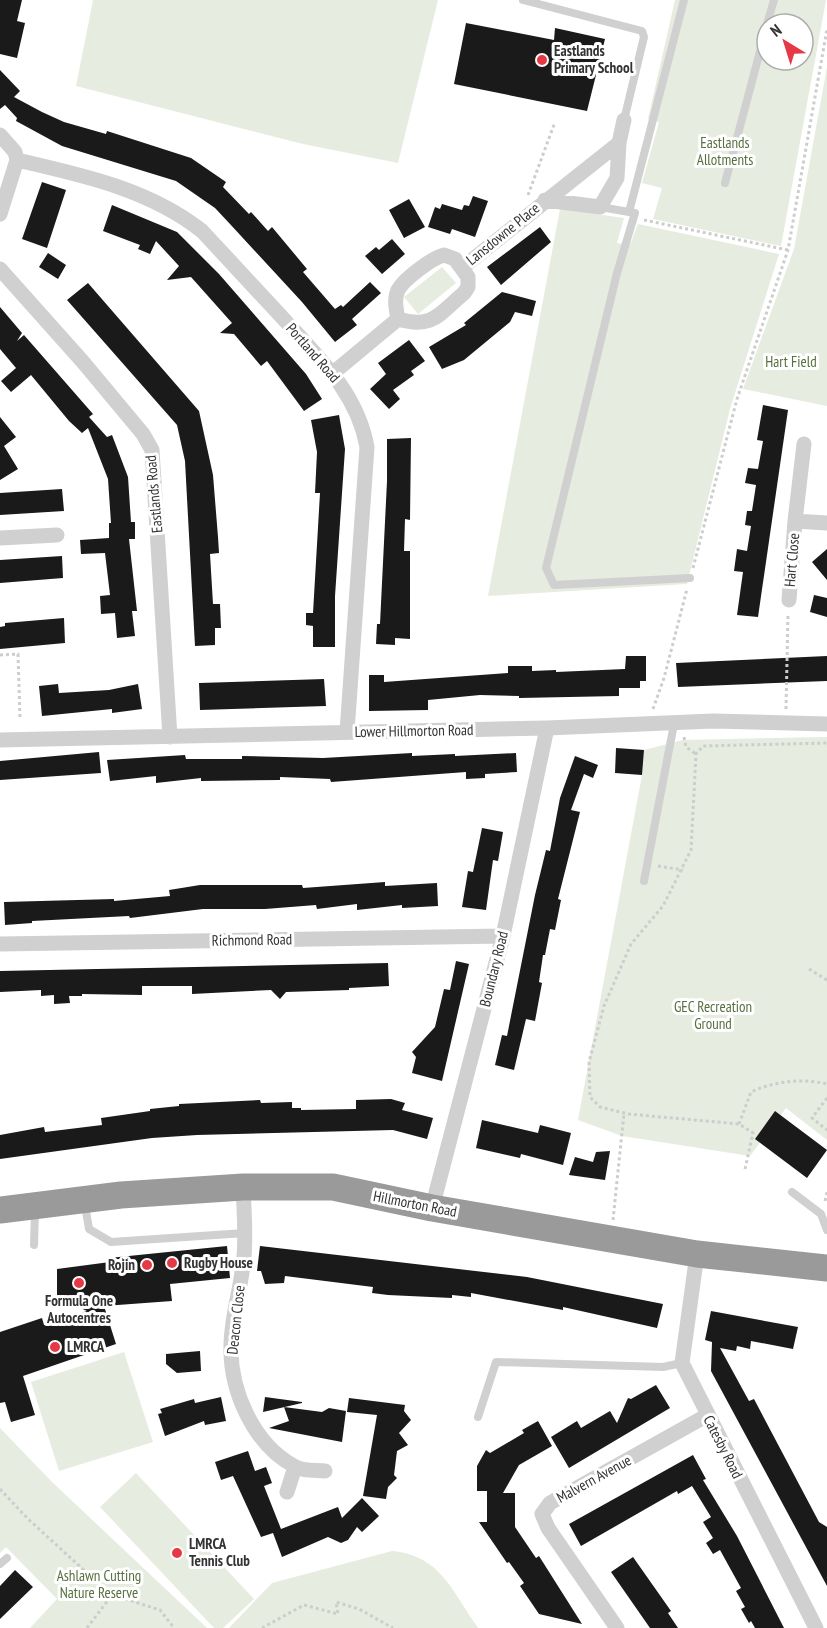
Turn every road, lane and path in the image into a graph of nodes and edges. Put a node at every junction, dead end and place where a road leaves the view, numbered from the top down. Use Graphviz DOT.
graph roads {
  1 [pos="524,0"];
  2 [pos="684,0"];
  3 [pos="827,29"];
  4 [pos="755,69"];
  5 [pos="624,120"];
  6 [pos="555,122"];
  7 [pos="0,135"];
  8 [pos="619,143"];
  9 [pos="17,160"];
  10 [pos="724,183"];
  11 [pos="527,197"];
  12 [pos="544,200"];
  13 [pos="600,207"];
  14 [pos="0,214"];
  15 [pos="631,215"];
  16 [pos="788,250"];
  17 [pos="462,268"];
  18 [pos="0,269"];
  19 [pos="398,319"];
  20 [pos="333,373"];
  21 [pos="804,444"];
  22 [pos="795,521"];
  23 [pos="827,523"];
  24 [pos="57,535"];
  25 [pos="0,538"];
  26 [pos="690,578"];
  27 [pos="789,600"];
  28 [pos="0,655"];
  29 [pos="20,718"];
  30 [pos="679,724"];
  31 [pos="827,724"];
  32 [pos="784,725"];
  33 [pos="647,726"];
  34 [pos="547,728"];
  35 [pos="347,732"];
  36 [pos="170,737"];
  37 [pos="0,740"];
  38 [pos="827,743"];
  39 [pos="696,754"];
  40 [pos="647,863"];
  41 [pos="683,870"];
  42 [pos="644,881"];
  43 [pos="503,936"];
  44 [pos="0,944"];
  45 [pos="809,969"];
  46 [pos="827,980"];
  47 [pos="827,1084"];
  48 [pos="827,1098"];
  49 [pos="624,1113"];
  50 [pos="739,1124"];
  51 [pos="827,1130"];
  52 [pos="745,1169"];
  53 [pos="243,1188"];
  54 [pos="792,1192"];
  55 [pos="84,1199"];
  56 [pos="36,1205"];
  57 [pos="432,1208"];
  58 [pos="0,1210"];
  59 [pos="827,1230"];
  60 [pos="245,1233"];
  61 [pos="610,1239"];
  62 [pos="34,1245"];
  63 [pos="696,1254"];
  64 [pos="827,1268"];
  65 [pos="682,1363"];
  66 [pos="706,1416"];
  67 [pos="478,1417"];
  68 [pos="295,1467"];
  69 [pos="325,1471"];
  70 [pos="0,1490"];
  71 [pos="287,1492"];
  72 [pos="7,1558"];
  73 [pos="0,1564"];
  74 [pos="111,1595"];
  75 [pos="87,1628"];
  76 [pos="174,1628"];
  77 [pos="262,1628"];
  78 [pos="393,1628"];
  79 [pos="617,1628"];
  80 [pos="816,1628"];
  1 -- 5 [label="lane"];
  2 -- 15 [label="lane"];
  3 -- 16 [label="path"];
  4 -- 10 [label="lane"];
  5 -- 8 [label="street"];
  6 -- 11 [label="path"];
  7 -- 9 [label="street"];
  8 -- 12 [label="street, Lansdowne Place"];
  8 -- 13 [label="street"];
  9 -- 14 [label="street"];
  9 -- 20 [label="street, Portland Road"];
  12 -- 13 [label="street, Lansdowne Place"];
  12 -- 17 [label="street, Lansdowne Place"];
  13 -- 15 [label="lane"];
  15 -- 16 [label="path"];
  15 -- 26 [label="lane"];
  16 -- 26 [label="path"];
  17 -- 19 [label="street, Lansdowne Place"];
  17 -- 19 [label="street, Lansdowne Place"];
  18 -- 36 [label="street, Eastlands Road"];
  19 -- 20 [label="street"];
  20 -- 35 [label="street, Portland Road"];
  21 -- 22 [label="street, Hart Close"];
  22 -- 23 [label="street, Hart Close"];
  22 -- 27 [label="street, Hart Close"];
  24 -- 25 [label="street"];
  26 -- 33 [label="path"];
  27 -- 32 [label="path"];
  28 -- 29 [label="path"];
  30 -- 32 [label="street, Lower Hillmorton Road"];
  30 -- 33 [label="street, Lower Hillmorton Road"];
  30 -- 39 [label="path"];
  30 -- 40 [label="lane"];
  31 -- 32 [label="street, Lower Hillmorton Road"];
  33 -- 34 [label="street, Lower Hillmorton Road"];
  34 -- 35 [label="street, Lower Hillmorton Road"];
  34 -- 43 [label="street, Boundary Road"];
  35 -- 36 [label="street, Lower Hillmorton Road"];
  36 -- 37 [label="street, Lower Hillmorton Road"];
  38 -- 39 [label="path"];
  39 -- 41 [label="path"];
  40 -- 41 [label="path"];
  40 -- 42 [label="lane"];
  41 -- 49 [label="path"];
  43 -- 44 [label="street, Richmond Road"];
  43 -- 57 [label="street, Boundary Road"];
  45 -- 46 [label="path"];
  47 -- 50 [label="path"];
  48 -- 51 [label="path"];
  49 -- 50 [label="path"];
  49 -- 61 [label="path"];
  50 -- 52 [label="path"];
  53 -- 55 [label="highway, Hillmorton Road"];
  53 -- 57 [label="highway, Hillmorton Road"];
  53 -- 60 [label="street, Deacon Close"];
  54 -- 59 [label="lane"];
  55 -- 56 [label="highway, Hillmorton Road"];
  55 -- 60 [label="lane"];
  56 -- 58 [label="highway, Hillmorton Road"];
  56 -- 62 [label="lane"];
  57 -- 61 [label="highway, Hillmorton Road"];
  60 -- 68 [label="street, Deacon Close"];
  61 -- 63 [label="highway, Hillmorton Road"];
  63 -- 64 [label="highway, Hillmorton Road"];
  63 -- 65 [label="street"];
  65 -- 66 [label="street, Catesby Road"];
  65 -- 67 [label="lane"];
  66 -- 79 [label="street, Malvern Avenue"];
  66 -- 80 [label="street, Catesby Road"];
  68 -- 69 [label="street"];
  68 -- 71 [label="street"];
  70 -- 74 [label="path"];
  72 -- 73 [label="lane"];
  74 -- 75 [label="path"];
  74 -- 76 [label="path"];
  77 -- 78 [label="path"];
}
